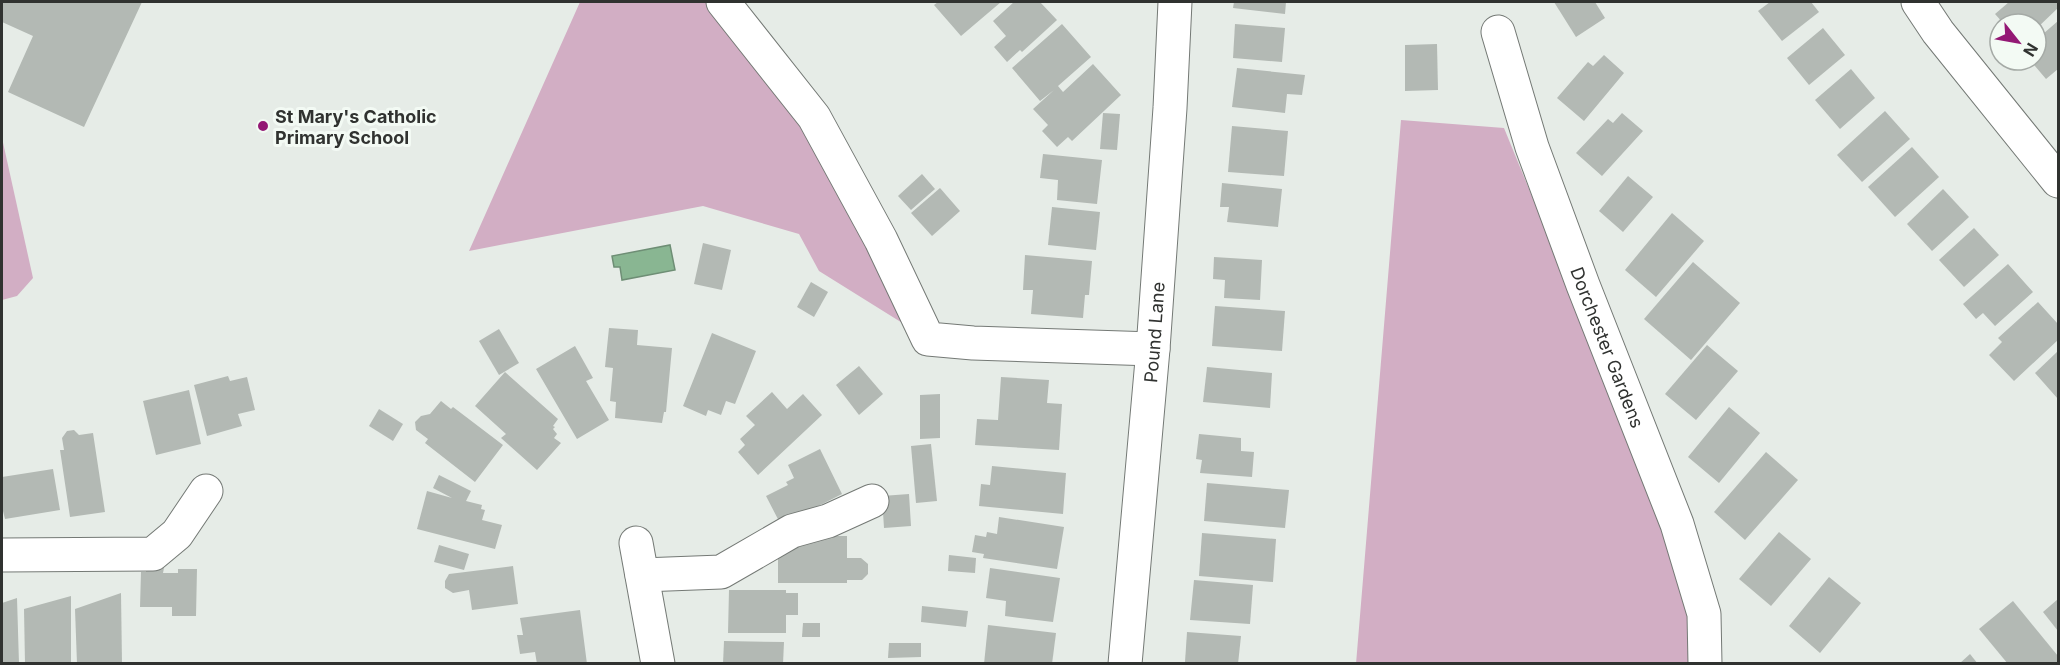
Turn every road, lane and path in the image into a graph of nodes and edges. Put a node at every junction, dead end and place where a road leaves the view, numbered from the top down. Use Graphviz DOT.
graph roads {
  1 [pos="723,2"];
  2 [pos="1918,2"];
  3 [pos="1168,5"];
  4 [pos="1498,32"];
  5 [pos="2058,181"];
  6 [pos="1153,349"];
  7 [pos="206,491"];
  8 [pos="872,501"];
  9 [pos="2,555"];
  10 [pos="658,663"];
  11 [pos="1125,663"];
  12 [pos="1705,663"];
  1 -- 6 [label="street"];
  2 -- 5 [label="street"];
  3 -- 6 [label="street, Pound Lane"];
  4 -- 12 [label="street, Dorchester Gardens"];
  6 -- 11 [label="street, Pound Lane"];
  7 -- 9 [label="street"];
  8 -- 10 [label="street"];
}
